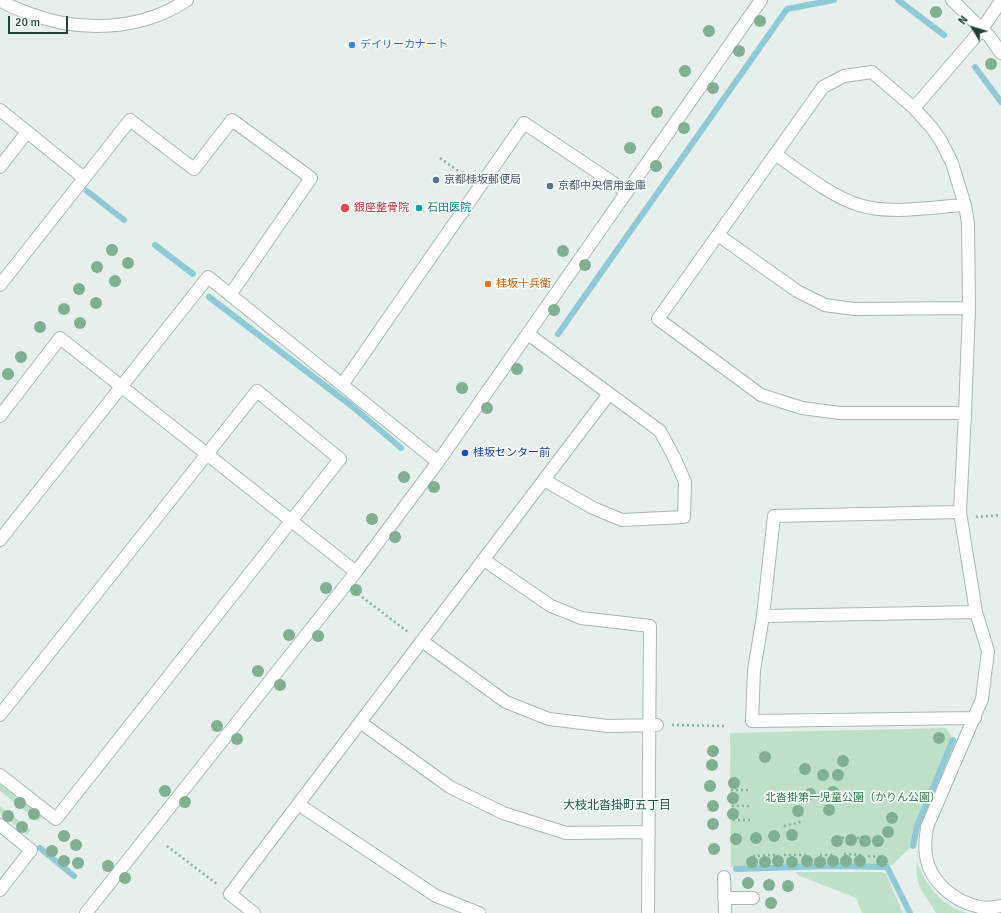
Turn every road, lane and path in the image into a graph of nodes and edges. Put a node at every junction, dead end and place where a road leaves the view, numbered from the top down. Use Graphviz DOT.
graph roads {
  1 [pos="0,0"];
  2 [pos="187,0"];
  3 [pos="761,0"];
  4 [pos="952,0"];
  5 [pos="1001,1"];
  6 [pos="982,29"];
  7 [pos="1001,53"];
  8 [pos="914,108"];
  9 [pos="0,110"];
  10 [pos="27,132"];
  11 [pos="775,154"];
  12 [pos="440,158"];
  13 [pos="0,167"];
  14 [pos="468,177"];
  15 [pos="84,178"];
  16 [pos="627,192"];
  17 [pos="965,205"];
  18 [pos="718,235"];
  19 [pos="0,285"];
  20 [pos="230,295"];
  21 [pos="969,308"];
  22 [pos="528,334"];
  23 [pos="342,385"];
  24 [pos="122,387"];
  25 [pos="610,394"];
  26 [pos="965,413"];
  27 [pos="0,416"];
  28 [pos="207,454"];
  29 [pos="438,462"];
  30 [pos="544,480"];
  31 [pos="960,512"];
  32 [pos="1001,515"];
  33 [pos="974,517"];
  34 [pos="291,521"];
  35 [pos="0,540"];
  36 [pos="484,560"];
  37 [pos="356,572"];
  38 [pos="360,596"];
  39 [pos="976,612"];
  40 [pos="763,616"];
  41 [pos="422,641"];
  42 [pos="0,715"];
  43 [pos="974,718"];
  44 [pos="360,722"];
  45 [pos="654,725"];
  46 [pos="724,726"];
  47 [pos="0,775"];
  48 [pos="731,790"];
  49 [pos="749,790"];
  50 [pos="298,804"];
  51 [pos="732,806"];
  52 [pos="750,806"];
  53 [pos="733,820"];
  54 [pos="751,820"];
  55 [pos="801,822"];
  56 [pos="0,825"];
  57 [pos="784,826"];
  58 [pos="649,832"];
  59 [pos="832,838"];
  60 [pos="870,838"];
  61 [pos="167,846"];
  62 [pos="834,854"];
  63 [pos="844,854"];
  64 [pos="776,855"];
  65 [pos="784,855"];
  66 [pos="808,855"];
  67 [pos="820,855"];
  68 [pos="861,855"];
  69 [pos="752,856"];
  70 [pos="868,856"];
  71 [pos="883,857"];
  72 [pos="724,877"];
  73 [pos="0,890"];
  74 [pos="230,894"];
  75 [pos="724,898"];
  76 [pos="753,898"];
  77 [pos="1001,906"];
  78 [pos="86,913"];
  79 [pos="254,913"];
  80 [pos="479,913"];
  81 [pos="648,913"];
  82 [pos="725,913"];
  1 -- 2 [label="street"];
  3 -- 16 [label="street"];
  4 -- 6 [label="street"];
  5 -- 6 [label="street"];
  6 -- 7 [label="street"];
  6 -- 8 [label="street"];
  8 -- 11 [label="street"];
  8 -- 17 [label="street"];
  9 -- 10 [label="street"];
  10 -- 13 [label="street"];
  10 -- 15 [label="street"];
  11 -- 17 [label="street"];
  11 -- 18 [label="street"];
  12 -- 14 [label="path"];
  15 -- 19 [label="street"];
  15 -- 20 [label="street"];
  16 -- 22 [label="street"];
  16 -- 23 [label="street"];
  17 -- 21 [label="street"];
  18 -- 21 [label="street"];
  18 -- 26 [label="street"];
  20 -- 23 [label="street"];
  20 -- 24 [label="street"];
  21 -- 26 [label="street"];
  22 -- 25 [label="street"];
  22 -- 29 [label="street"];
  23 -- 29 [label="street"];
  24 -- 27 [label="street"];
  24 -- 28 [label="street"];
  24 -- 35 [label="street"];
  25 -- 30 [label="street"];
  25 -- 30 [label="street"];
  26 -- 31 [label="street"];
  28 -- 34 [label="street"];
  28 -- 34 [label="street"];
  28 -- 42 [label="street"];
  29 -- 37 [label="street"];
  30 -- 36 [label="street"];
  31 -- 39 [label="street"];
  31 -- 40 [label="street"];
  32 -- 33 [label="path"];
  34 -- 37 [label="street"];
  34 -- 47 [label="street"];
  36 -- 41 [label="street"];
  36 -- 45 [label="street"];
  37 -- 78 [label="street"];
  38 -- 41 [label="path"];
  39 -- 40 [label="street"];
  39 -- 43 [label="street"];
  40 -- 43 [label="street"];
  41 -- 44 [label="street"];
  41 -- 45 [label="street"];
  43 -- 77 [label="street"];
  44 -- 50 [label="street"];
  44 -- 58 [label="street"];
  45 -- 46 [label="path"];
  45 -- 58 [label="street"];
  48 -- 49 [label="path"];
  50 -- 74 [label="street"];
  50 -- 80 [label="street"];
  51 -- 52 [label="path"];
  53 -- 54 [label="path"];
  55 -- 57 [label="path"];
  56 -- 73 [label="street"];
  58 -- 81 [label="street"];
  59 -- 60 [label="path"];
  61 -- 74 [label="path"];
  62 -- 67 [label="path"];
  63 -- 68 [label="path"];
  64 -- 69 [label="path"];
  65 -- 66 [label="path"];
  70 -- 71 [label="path"];
  72 -- 75 [label="street"];
  74 -- 79 [label="street"];
  75 -- 76 [label="street"];
  75 -- 82 [label="street"];
}
